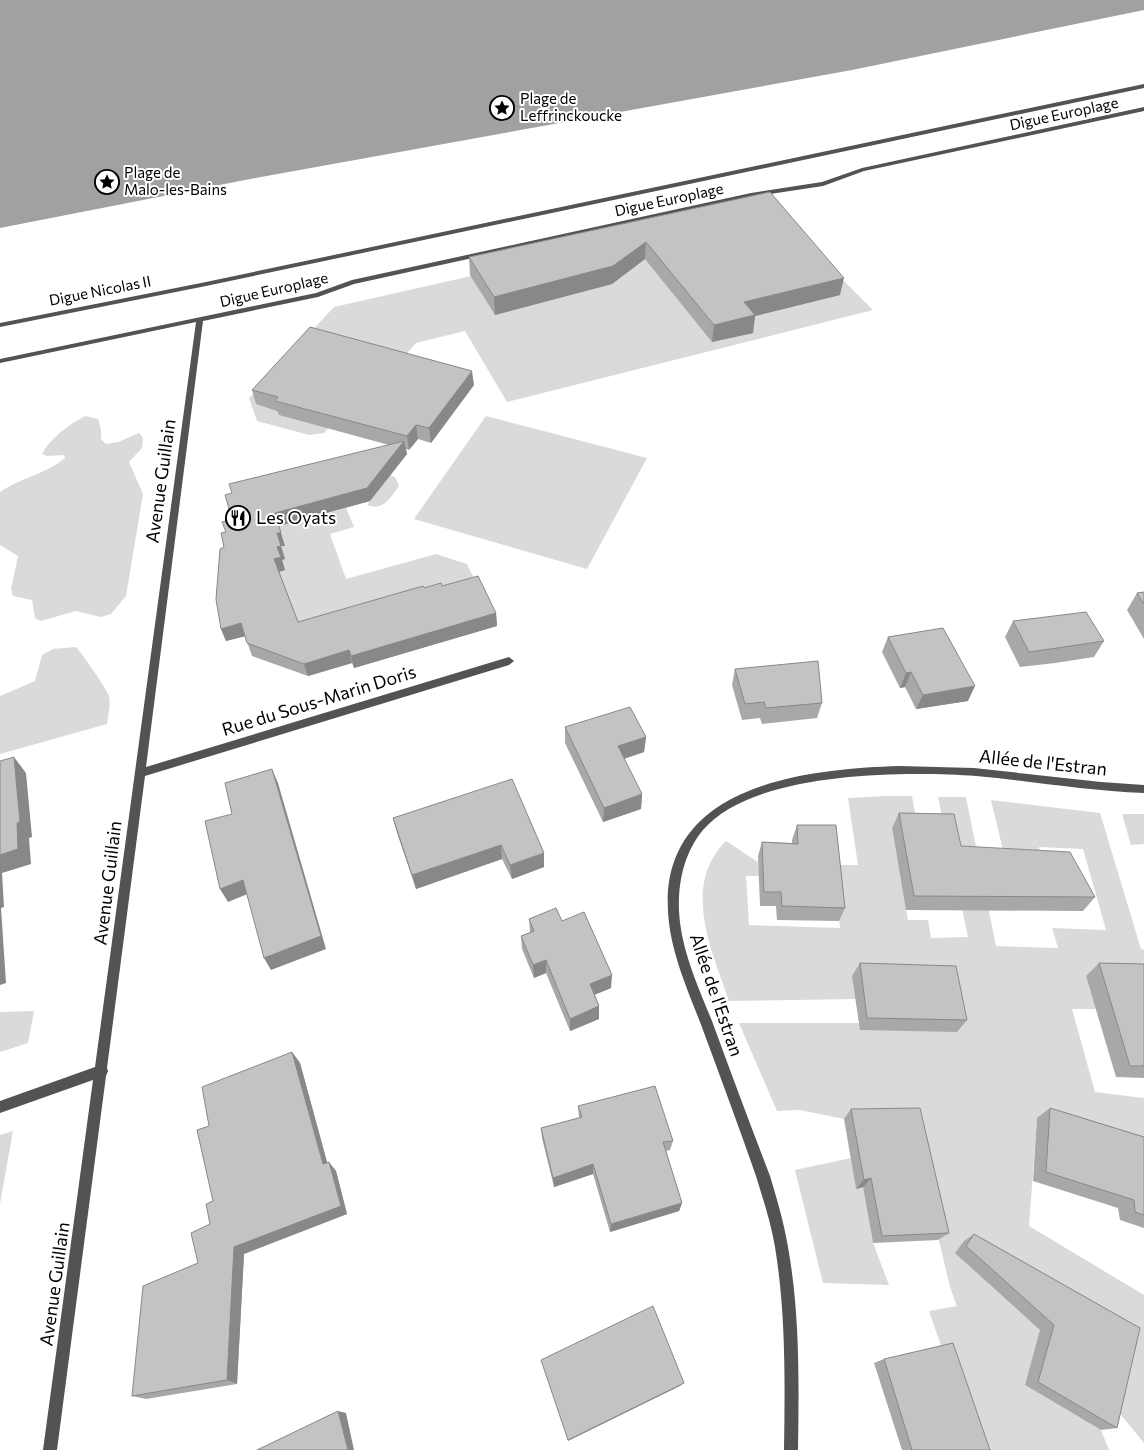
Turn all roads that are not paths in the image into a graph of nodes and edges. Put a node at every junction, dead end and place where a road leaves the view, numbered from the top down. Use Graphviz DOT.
graph roads {
  1 [pos="1144,86"];
  2 [pos="1144,109"];
  3 [pos="206,284"];
  4 [pos="200,320"];
  5 [pos="0,325"];
  6 [pos="0,361"];
  7 [pos="509,661"];
  8 [pos="140,773"];
  9 [pos="1144,789"];
  10 [pos="102,1071"];
  11 [pos="0,1107"];
  12 [pos="50,1450"];
  13 [pos="791,1450"];
  1 -- 3 [label="street, Digue Europlage"];
  2 -- 4 [label="street, Digue Europlage"];
  3 -- 5 [label="street, Digue Nicolas II"];
  4 -- 6 [label="street"];
  4 -- 8 [label="street, Avenue Guillain"];
  7 -- 8 [label="street, Rue du Sous-Marin Doris"];
  8 -- 10 [label="street, Avenue Guillain"];
  9 -- 13 [label="street, Allée de l'Estran"];
  10 -- 11 [label="street"];
  10 -- 12 [label="street, Avenue Guillain"];
}
